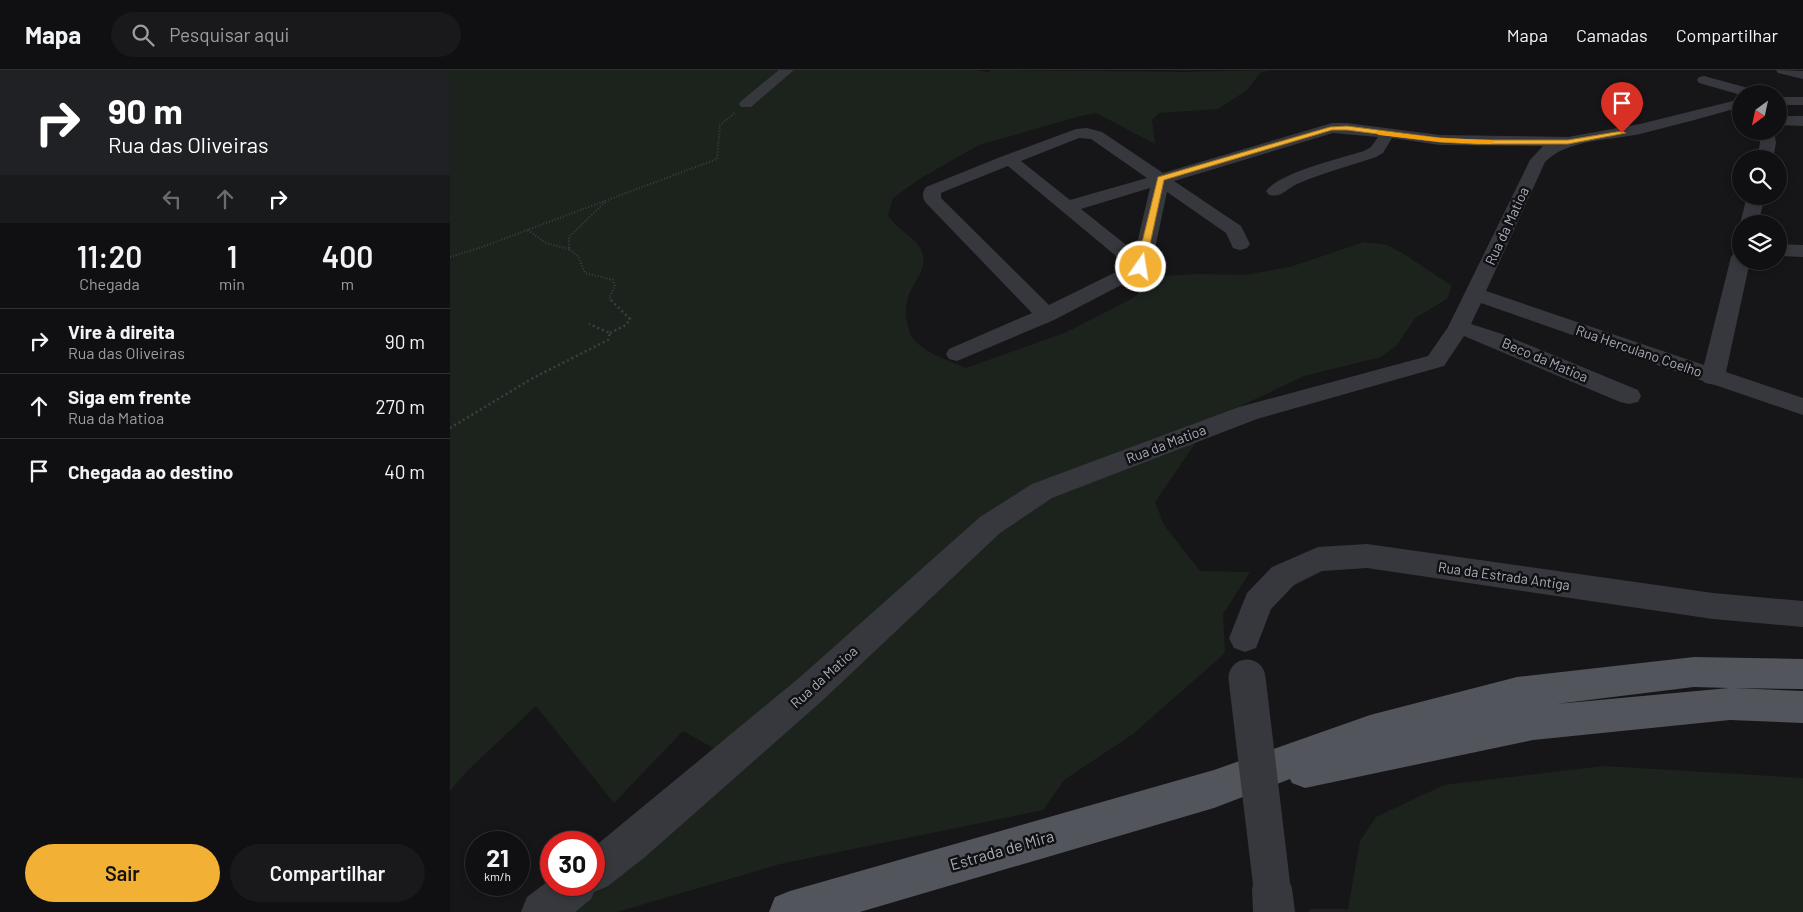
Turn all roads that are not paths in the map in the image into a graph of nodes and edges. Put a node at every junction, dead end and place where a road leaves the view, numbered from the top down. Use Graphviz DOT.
graph roads {
  1 [pos="787,70"];
  2 [pos="1704,80"];
  3 [pos="1732,88"];
  4 [pos="1788,101"];
  5 [pos="1803,101"];
  6 [pos="746,104"];
  7 [pos="1732,105"];
  8 [pos="1788,121"];
  9 [pos="1803,121"];
  10 [pos="1386,134"];
  11 [pos="1568,142"];
  12 [pos="1009,159"];
  13 [pos="1161,178"];
  14 [pos="1275,191"];
  15 [pos="1067,207"];
  16 [pos="1240,244"];
  17 [pos="1787,250"];
  18 [pos="1803,251"];
  19 [pos="1141,267"];
  20 [pos="1738,270"];
  21 [pos="1475,294"];
  22 [pos="1046,315"];
  23 [pos="1459,327"];
  24 [pos="957,354"];
  25 [pos="1713,378"];
  26 [pos="1629,396"];
  27 [pos="1803,408"];
  28 [pos="1803,614"];
  29 [pos="1245,638"];
  30 [pos="1803,674"];
  31 [pos="1247,678"];
  32 [pos="1803,707"];
  33 [pos="1214,789"];
  34 [pos="605,863"];
  35 [pos="563,896"];
  36 [pos="1273,900"];
  37 [pos="542,912"];
  38 [pos="790,912"];
  1 -- 6 [label="street"];
  2 -- 3 [label="street"];
  4 -- 5 [label="street"];
  7 -- 11 [label="street, Rua da Matioa"];
  8 -- 9 [label="street"];
  10 -- 11 [label="street"];
  10 -- 13 [label="street"];
  10 -- 14 [label="street"];
  11 -- 21 [label="street, Rua da Matioa"];
  12 -- 13 [label="street"];
  12 -- 15 [label="street"];
  12 -- 22 [label="street"];
  13 -- 15 [label="street"];
  13 -- 16 [label="street"];
  13 -- 19 [label="street"];
  15 -- 19 [label="street"];
  17 -- 18 [label="street"];
  19 -- 22 [label="street"];
  20 -- 25 [label="street"];
  21 -- 23 [label="street, Rua da Matioa"];
  21 -- 25 [label="street, Rua Herculano Coelho"];
  22 -- 24 [label="street"];
  23 -- 26 [label="street, Beco da Matioa"];
  23 -- 34 [label="street, Rua da Matioa"];
  25 -- 27 [label="street, Rua Herculano Coelho"];
  28 -- 29 [label="street, Rua da Estrada Antiga"];
  30 -- 33 [label="main road"];
  31 -- 36 [label="street, bridge"];
  32 -- 33 [label="main road"];
  33 -- 38 [label="main road, Estrada de Mira"];
  35 -- 37 [label="street"];
}
